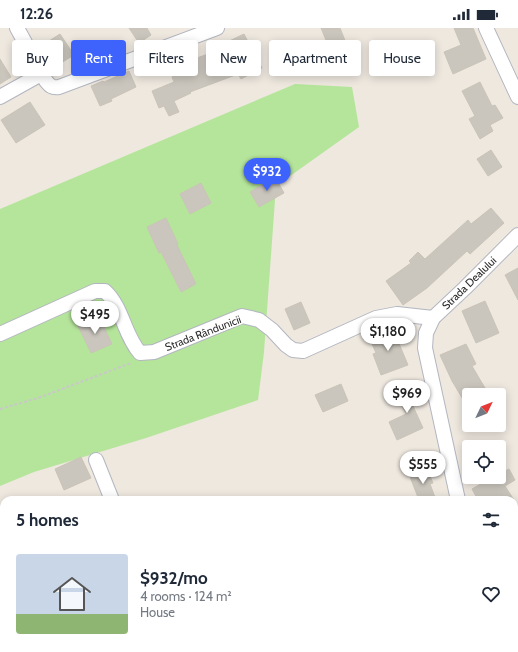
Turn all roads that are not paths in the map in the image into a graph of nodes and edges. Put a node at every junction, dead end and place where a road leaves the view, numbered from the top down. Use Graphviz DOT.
graph roads {
  1 [pos="17,28"];
  2 [pos="486,28"];
  3 [pos="210,29"];
  4 [pos="24,40"];
  5 [pos="37,76"];
  6 [pos="44,76"];
  7 [pos="0,97"];
  8 [pos="518,97"];
  9 [pos="518,235"];
  10 [pos="433,318"];
  11 [pos="0,334"];
  12 [pos="96,460"];
  13 [pos="110,496"];
  14 [pos="457,496"];
  1 -- 4 [label="street"];
  2 -- 8 [label="street"];
  3 -- 6 [label="street"];
  5 -- 7 [label="street"];
  9 -- 10 [label="street, Strada Dealului"];
  10 -- 11 [label="street, Strada Rândunicii"];
  10 -- 14 [label="street, Strada Dealului"];
  12 -- 13 [label="street"];
}
